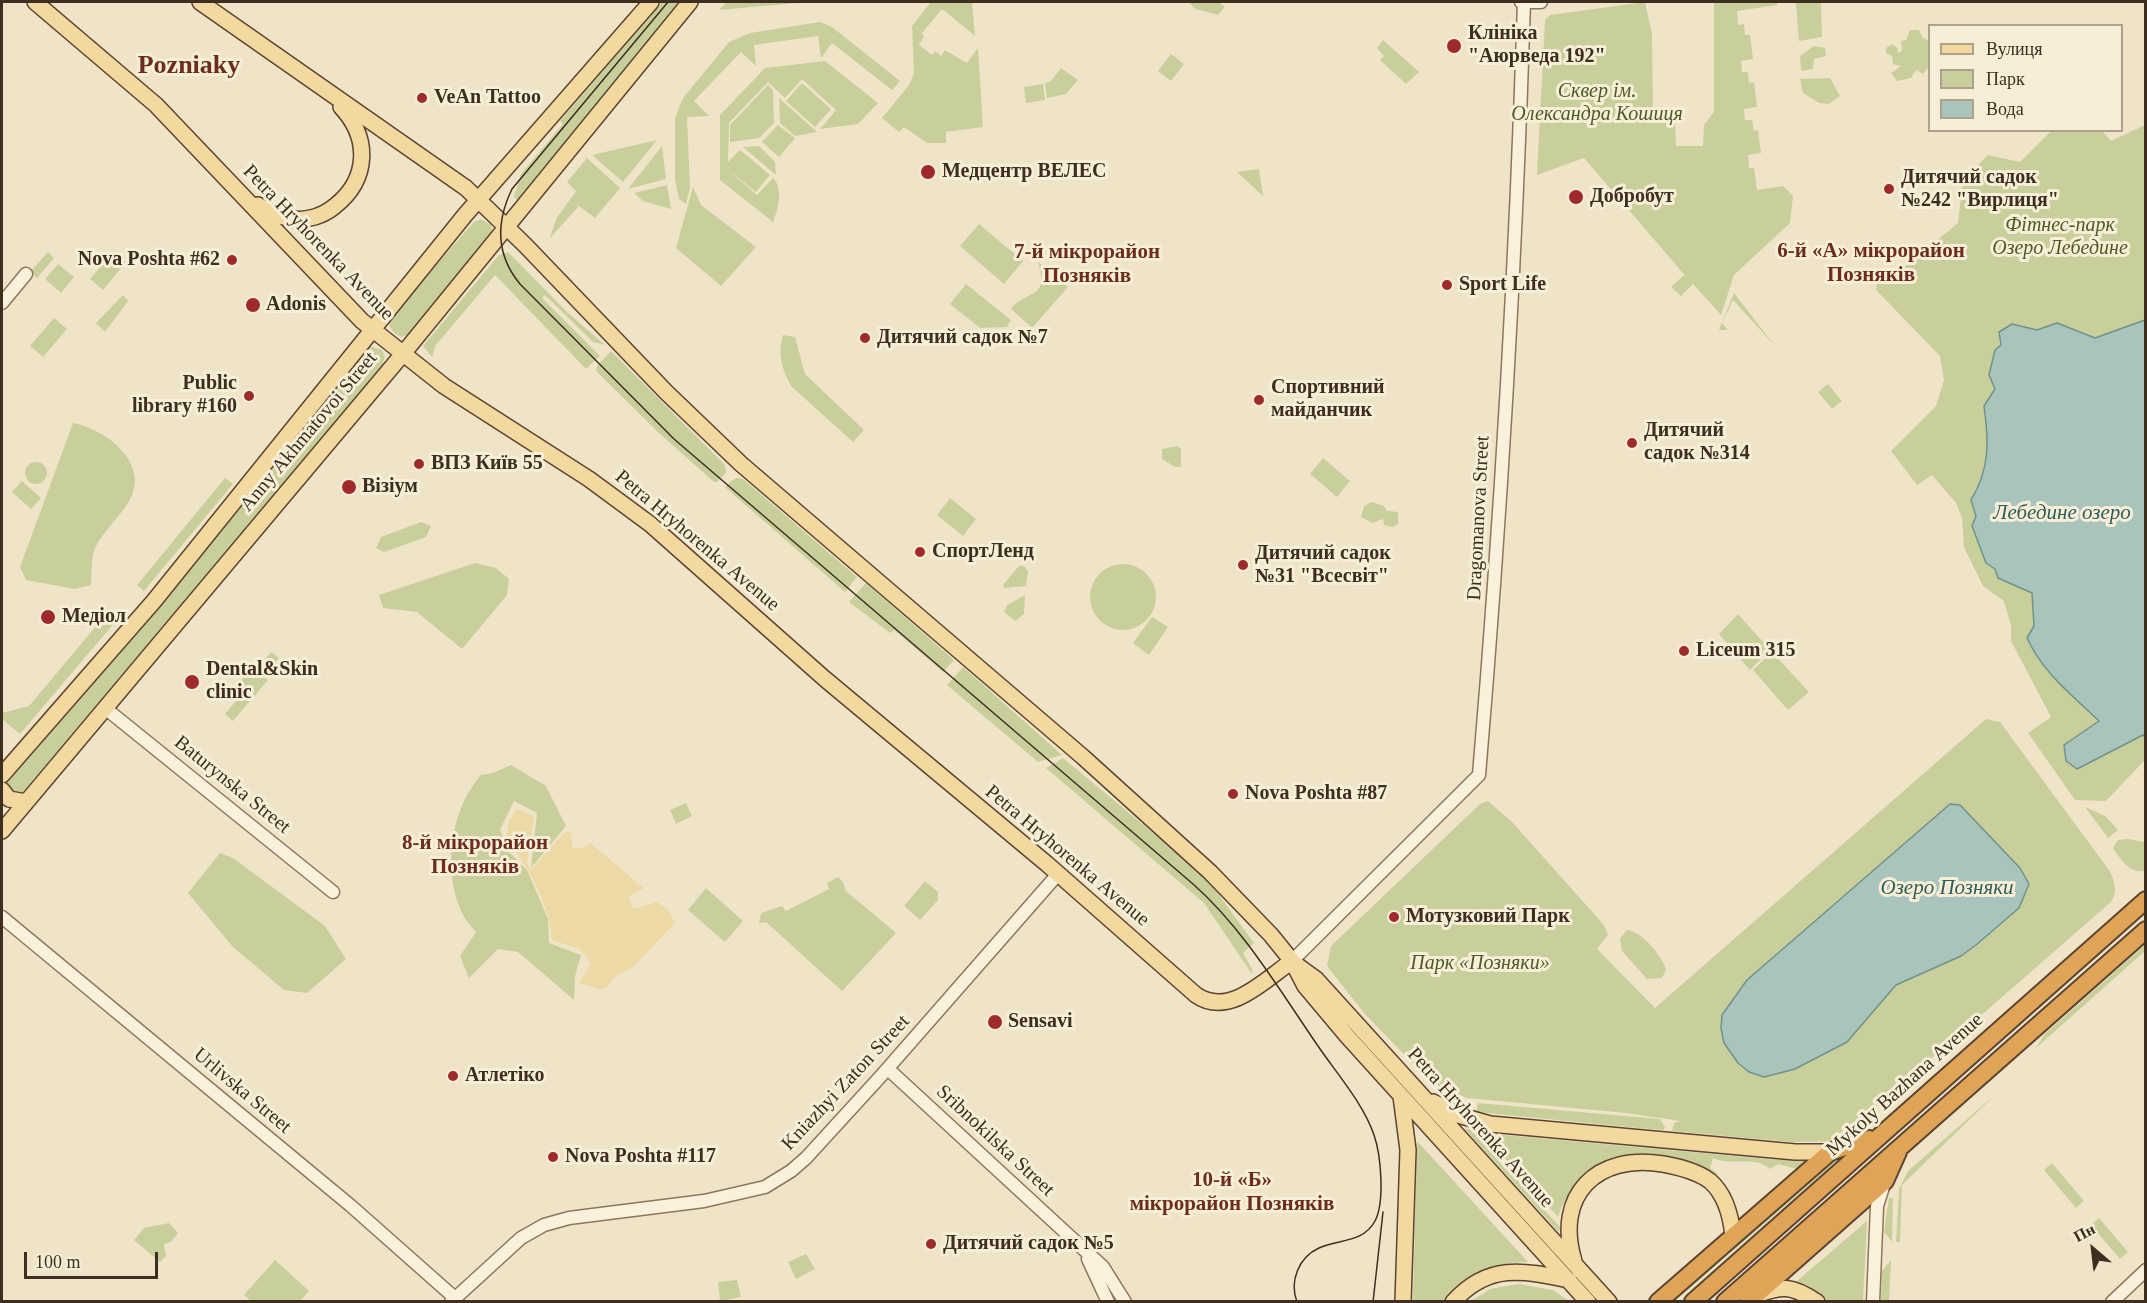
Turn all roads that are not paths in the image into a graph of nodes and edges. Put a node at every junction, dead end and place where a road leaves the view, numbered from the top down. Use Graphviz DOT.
graph roads {
  1 [pos="35,2"];
  2 [pos="200,2"];
  3 [pos="651,2"];
  4 [pos="690,2"];
  5 [pos="1522,2"];
  6 [pos="1541,2"];
  7 [pos="332,96"];
  8 [pos="240,194"];
  9 [pos="478,201"];
  10 [pos="505,226"];
  11 [pos="26,274"];
  12 [pos="2,303"];
  13 [pos="371,328"];
  14 [pos="402,355"];
  15 [pos="105,708"];
  16 [pos="2,775"];
  17 [pos="2,790"];
  18 [pos="30,806"];
  19 [pos="2,831"];
  20 [pos="1058,874"];
  21 [pos="333,892"];
  22 [pos="2145,900"];
  23 [pos="2,917"];
  24 [pos="2145,930"];
  25 [pos="1292,961"];
  26 [pos="888,1069"];
  27 [pos="1418,1092"];
  28 [pos="1401,1096"];
  29 [pos="1885,1131"];
  30 [pos="1901,1146"];
  31 [pos="1830,1152"];
  32 [pos="1885,1181"];
  33 [pos="1732,1236"];
  34 [pos="1074,1242"];
  35 [pos="1575,1264"];
  36 [pos="2145,1270"];
  37 [pos="1569,1280"];
  38 [pos="1590,1295"];
  39 [pos="1751,1299"];
  40 [pos="453,1300"];
  41 [pos="1108,1302"];
  42 [pos="1125,1302"];
  43 [pos="1403,1302"];
  44 [pos="1453,1302"];
  45 [pos="1609,1302"];
  46 [pos="1658,1302"];
  47 [pos="1693,1302"];
  48 [pos="1725,1302"];
  49 [pos="1817,1302"];
  50 [pos="1873,1302"];
  51 [pos="2112,1302"];
  1 -- 8 [label="main road, Petra Hryhorenka Avenue"];
  2 -- 7 [label="main road, Petra Hryhorenka Avenue"];
  3 -- 9 [label="main road, Anny Akhmatovoi Street"];
  4 -- 10 [label="main road, Anny Akhmatovoi Street"];
  5 -- 6 [label="street"];
  5 -- 25 [label="street, Dragomanova Street"];
  7 -- 8 [label="main road"];
  7 -- 9 [label="main road, Petra Hryhorenka Avenue"];
  8 -- 13 [label="main road, Petra Hryhorenka Avenue"];
  9 -- 10 [label="main road, Petra Hryhorenka Avenue"];
  9 -- 13 [label="main road, Anny Akhmatovoi Street"];
  10 -- 14 [label="main road, Anny Akhmatovoi Street"];
  10 -- 25 [label="main road, Petra Hryhorenka Avenue"];
  11 -- 12 [label="street"];
  13 -- 14 [label="main road, Petra Hryhorenka Avenue"];
  13 -- 16 [label="main road, Anny Akhmatovoi Street"];
  14 -- 15 [label="main road, Anny Akhmatovoi Street"];
  14 -- 20 [label="main road, Petra Hryhorenka Avenue"];
  15 -- 18 [label="main road, Anny Akhmatovoi Street"];
  15 -- 21 [label="street, Baturynska Street"];
  17 -- 18 [label="main road"];
  18 -- 19 [label="main road, Anny Akhmatovoi Street"];
  20 -- 25 [label="main road, Petra Hryhorenka Avenue"];
  20 -- 26 [label="street, Kniazhyi Zaton Street"];
  22 -- 29 [label="highway, Mykoly Bazhana Avenue"];
  23 -- 40 [label="street, Urlivska Street"];
  24 -- 30 [label="highway"];
  25 -- 27 [label="main road, Petra Hryhorenka Avenue"];
  25 -- 28 [label="main road, Petra Hryhorenka Avenue"];
  26 -- 34 [label="street, Sribnokilska Street"];
  26 -- 40 [label="street, Kniazhyi Zaton Street"];
  27 -- 31 [label="main road"];
  27 -- 35 [label="main road, Petra Hryhorenka Avenue"];
  28 -- 37 [label="main road, Petra Hryhorenka Avenue"];
  28 -- 43 [label="main road"];
  29 -- 31 [label="highway"];
  29 -- 47 [label="highway, Mykoly Bazhana Avenue"];
  30 -- 32 [label="highway"];
  30 -- 48 [label="highway"];
  31 -- 33 [label="highway"];
  32 -- 39 [label="highway"];
  32 -- 50 [label="street"];
  33 -- 35 [label="main road"];
  33 -- 46 [label="highway"];
  34 -- 41 [label="street, Sribnokilska Street"];
  34 -- 42 [label="street, Sribnokilska Street"];
  35 -- 38 [label="main road, Petra Hryhorenka Avenue"];
  36 -- 51 [label="street"];
  37 -- 38 [label="main road, Petra Hryhorenka Avenue"];
  37 -- 44 [label="main road"];
  38 -- 45 [label="main road, Petra Hryhorenka Avenue"];
  39 -- 49 [label="main road"];
}
